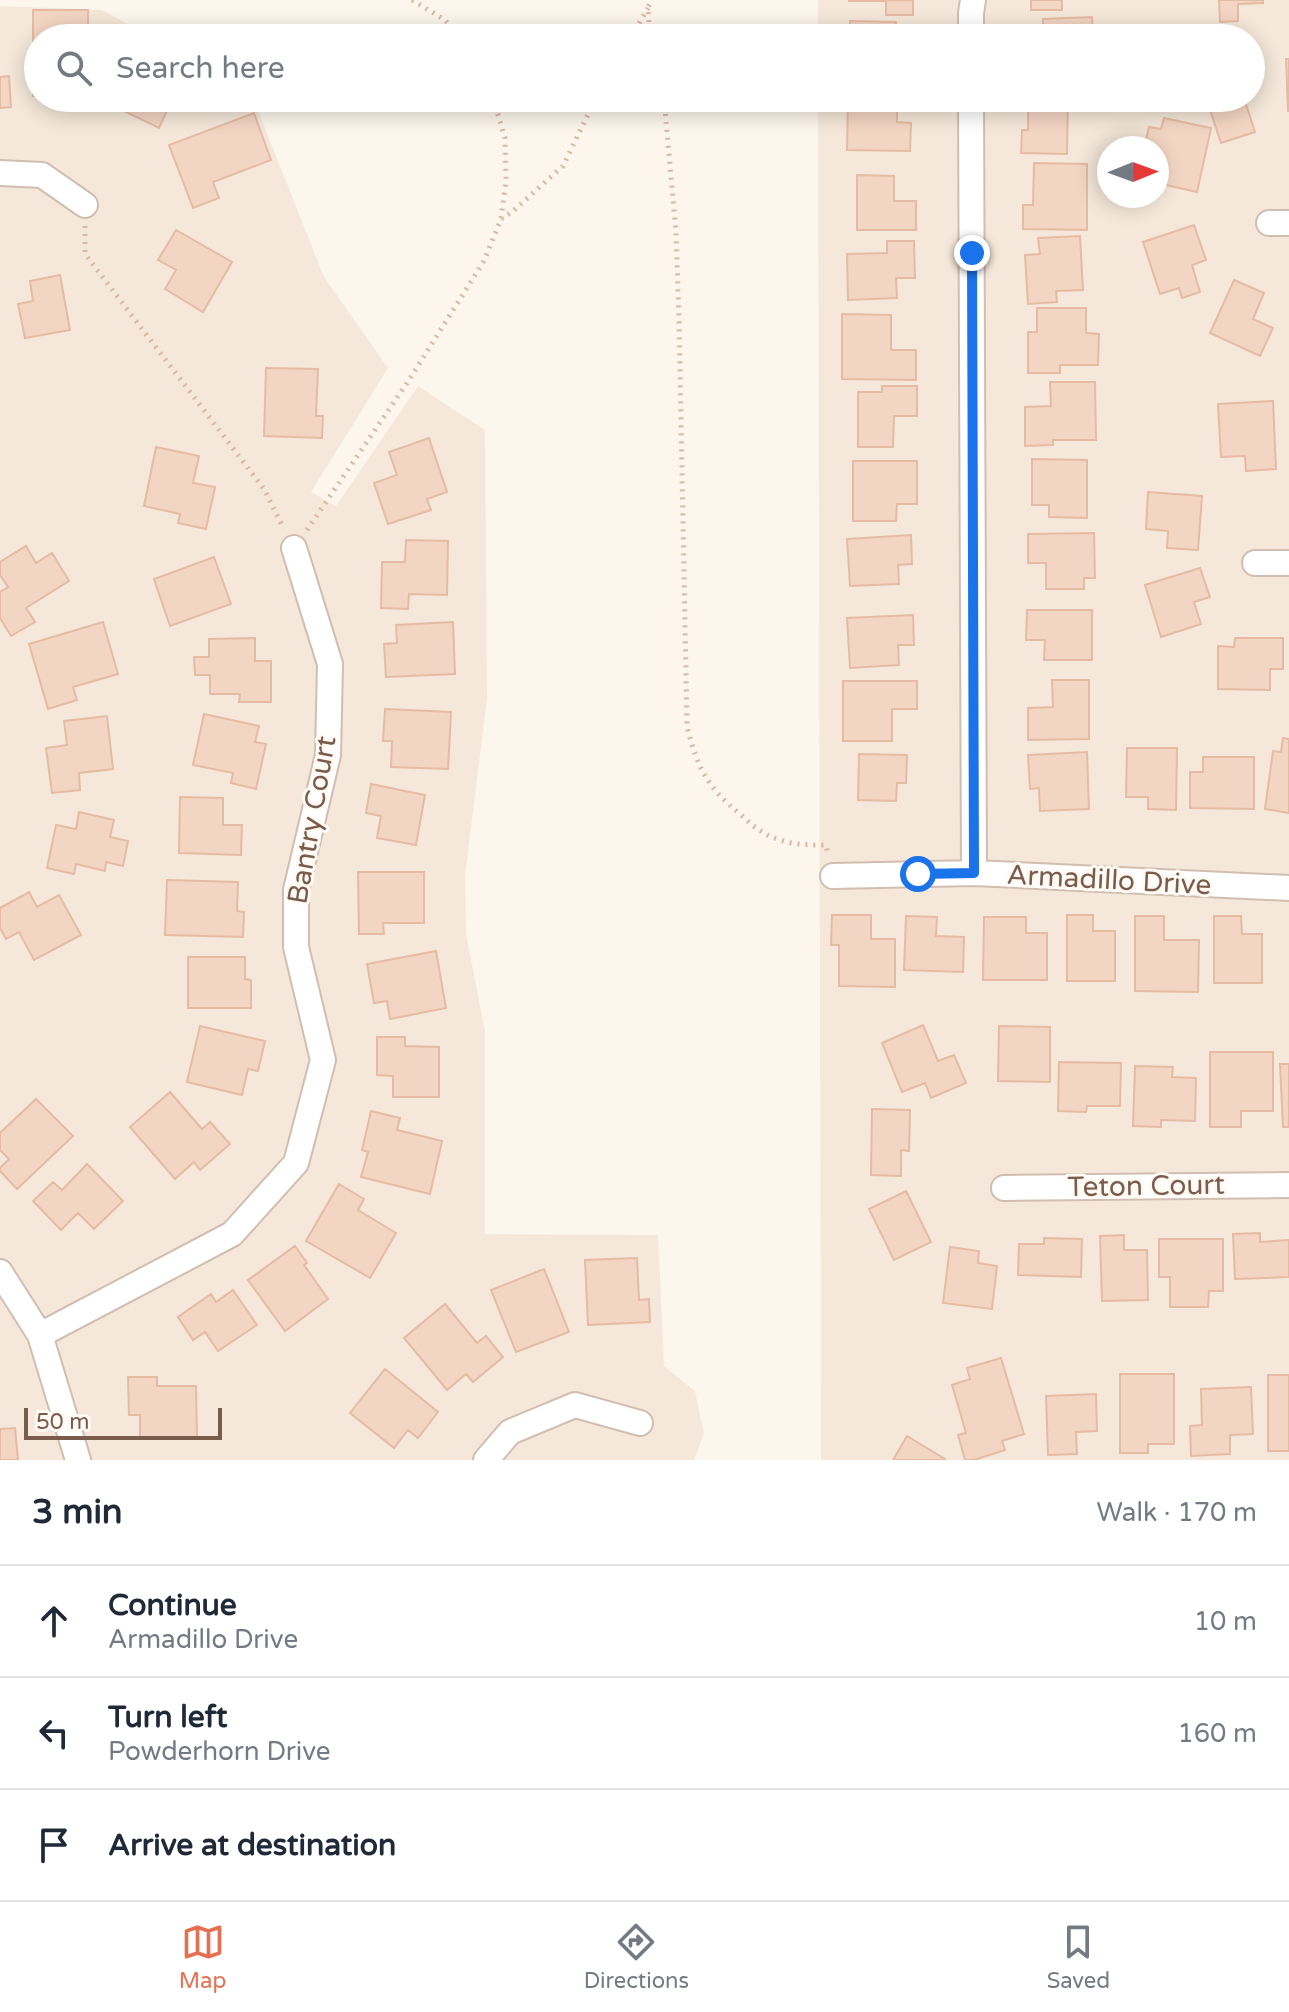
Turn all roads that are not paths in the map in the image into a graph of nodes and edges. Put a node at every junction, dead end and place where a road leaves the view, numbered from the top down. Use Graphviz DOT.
graph roads {
  1 [pos="973,0"];
  2 [pos="971,24"];
  3 [pos="971,112"];
  4 [pos="0,173"];
  5 [pos="85,205"];
  6 [pos="294,548"];
  7 [pos="1255,563"];
  8 [pos="1289,563"];
  9 [pos="974,873"];
  10 [pos="833,876"];
  11 [pos="1289,888"];
  12 [pos="1289,1185"];
  13 [pos="1004,1188"];
  14 [pos="0,1272"];
  15 [pos="40,1335"];
  16 [pos="640,1423"];
  17 [pos="78,1460"];
  18 [pos="486,1460"];
  1 -- 2 [label="street"];
  3 -- 9 [label="street"];
  4 -- 5 [label="street"];
  6 -- 15 [label="street, Bantry Court"];
  7 -- 8 [label="street"];
  9 -- 10 [label="street, Armadillo Drive"];
  9 -- 11 [label="street, Armadillo Drive"];
  12 -- 13 [label="street, Teton Court"];
  14 -- 15 [label="street"];
  15 -- 17 [label="street"];
  16 -- 18 [label="street"];
}
